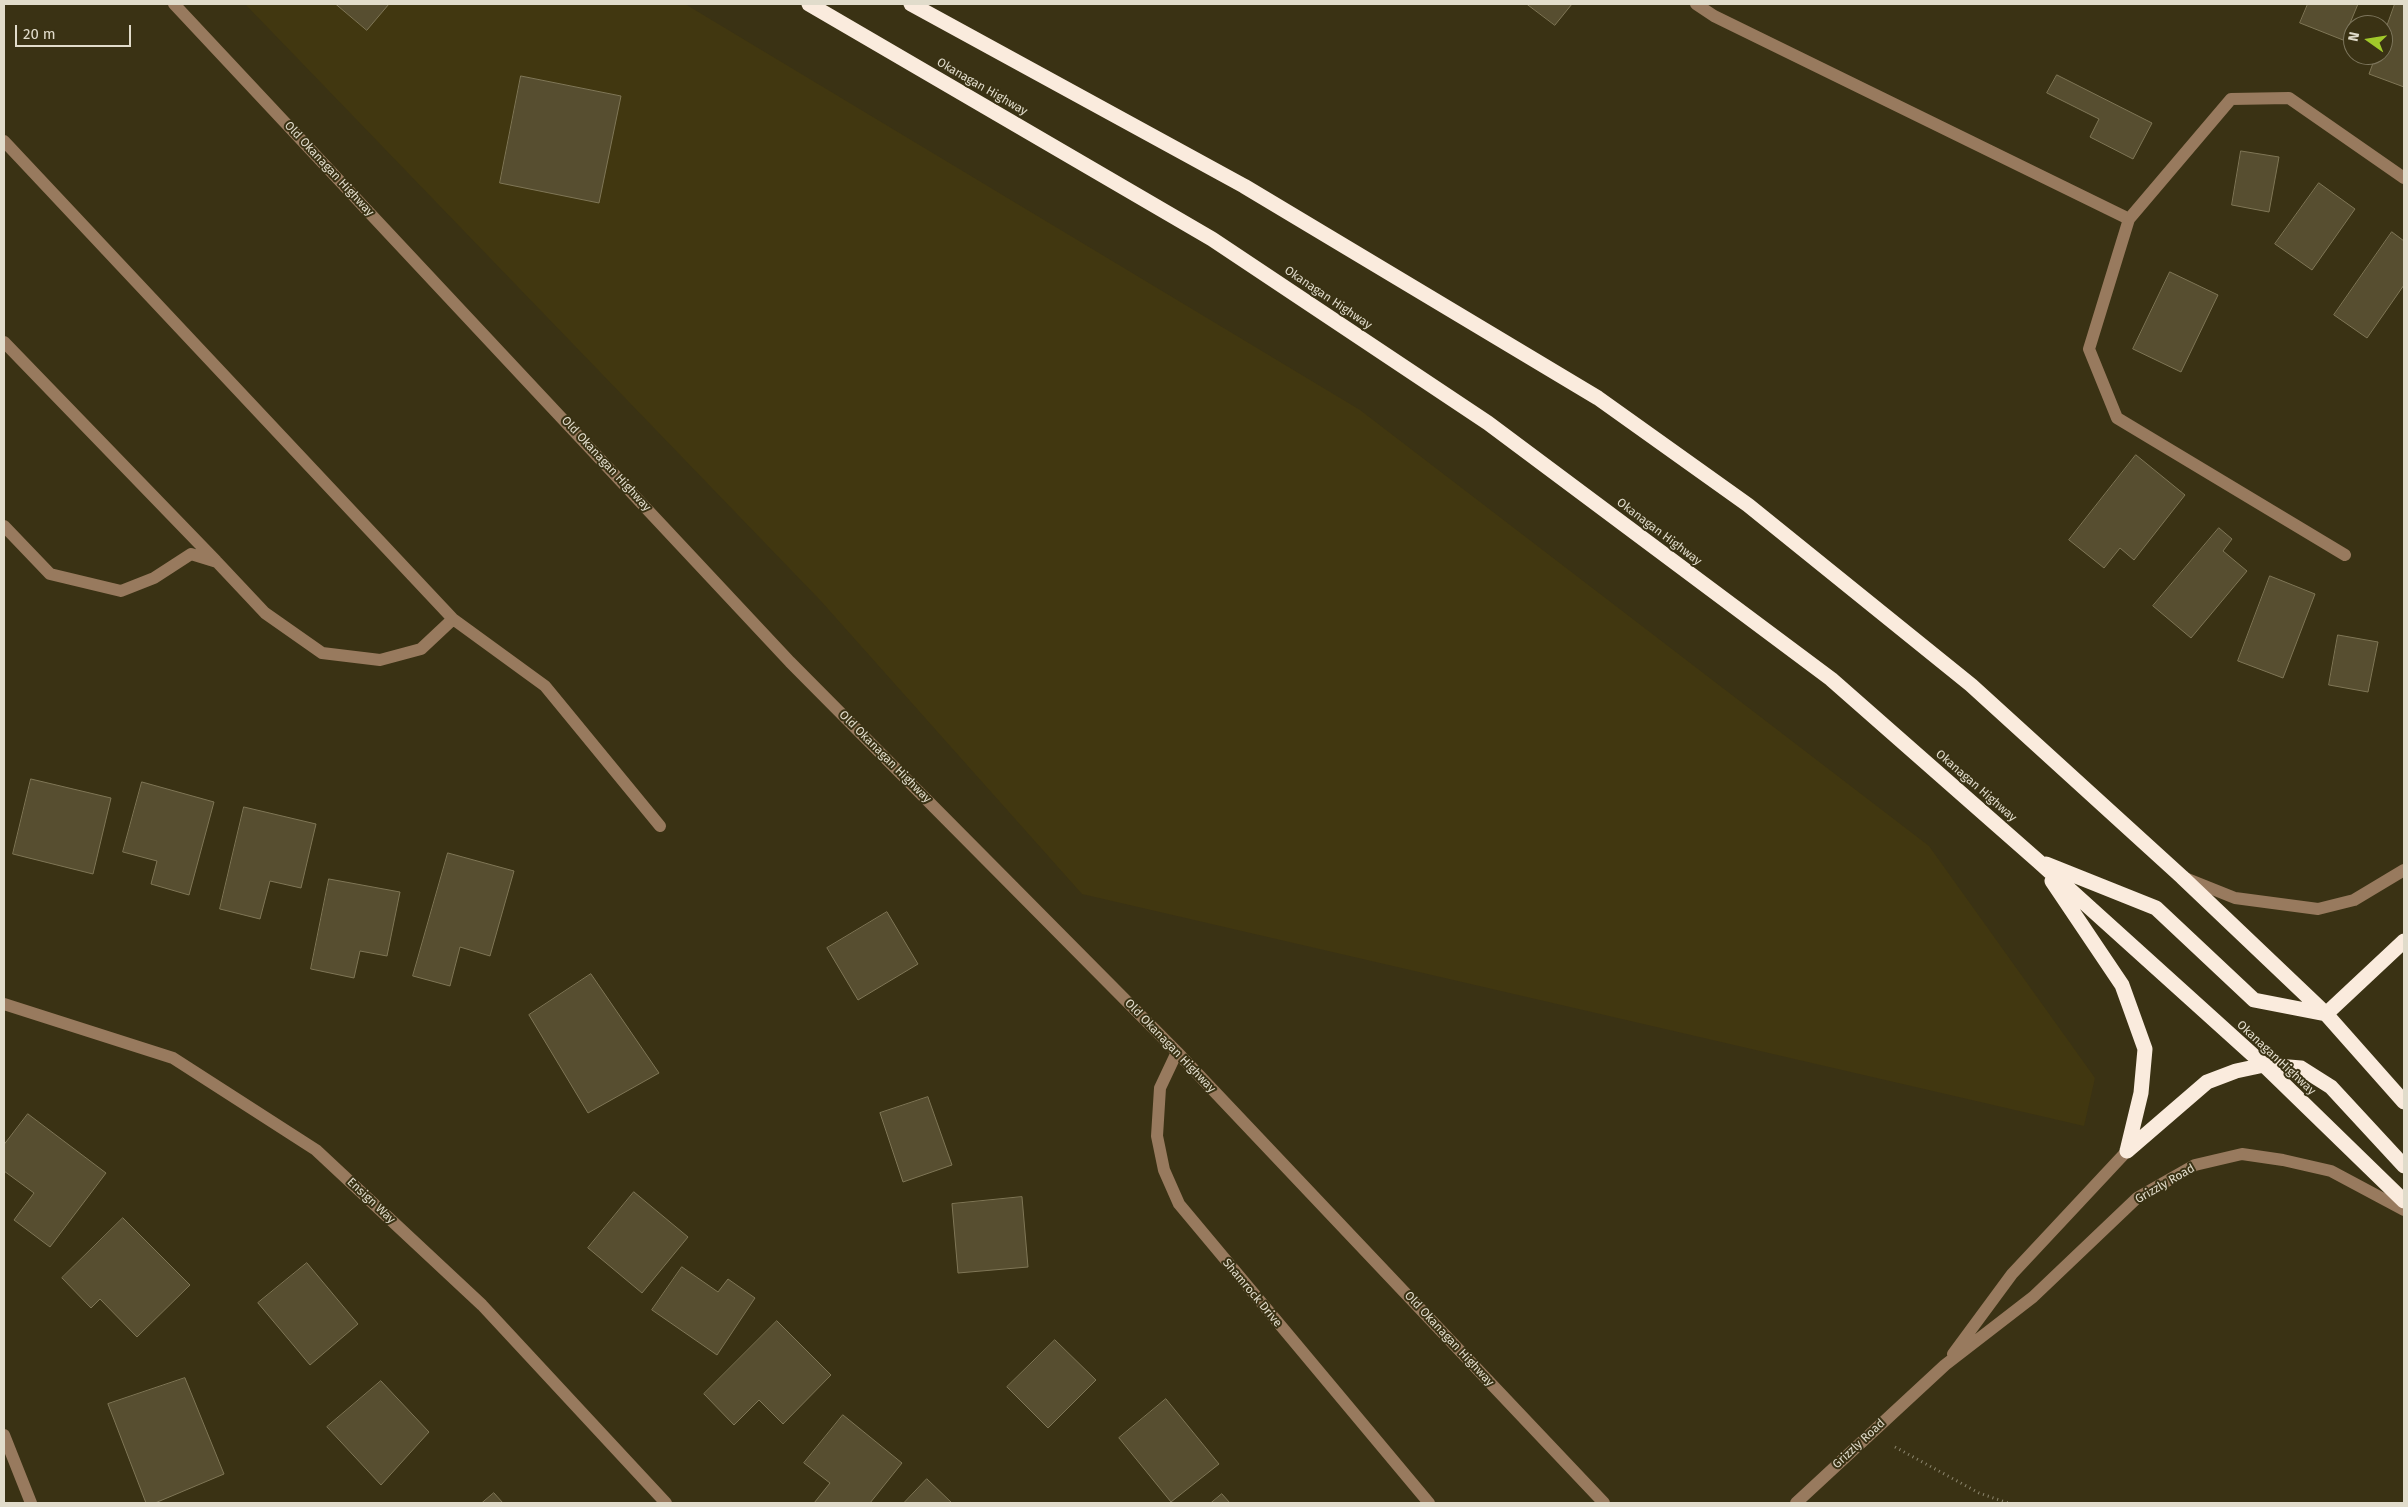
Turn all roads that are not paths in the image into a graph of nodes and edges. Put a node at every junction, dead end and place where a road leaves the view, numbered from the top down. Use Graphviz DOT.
graph roads {
  1 [pos="174,4"];
  2 [pos="809,4"];
  3 [pos="911,4"];
  4 [pos="1696,4"];
  5 [pos="4,141"];
  6 [pos="2404,178"];
  7 [pos="2129,219"];
  8 [pos="4,342"];
  9 [pos="4,526"];
  10 [pos="2345,555"];
  11 [pos="217,562"];
  12 [pos="453,619"];
  13 [pos="660,826"];
  14 [pos="2038,861"];
  15 [pos="2404,870"];
  16 [pos="2182,877"];
  17 [pos="2404,941"];
  18 [pos="4,1004"];
  19 [pos="2326,1014"];
  20 [pos="1177,1052"];
  21 [pos="2264,1066"];
  22 [pos="2404,1102"];
  23 [pos="2127,1151"];
  24 [pos="2404,1166"];
  25 [pos="2404,1201"];
  26 [pos="2404,1210"];
  27 [pos="1945,1365"];
  28 [pos="4,1434"];
  29 [pos="31,1503"];
  30 [pos="666,1503"];
  31 [pos="1429,1503"];
  32 [pos="1604,1503"];
  33 [pos="1796,1503"];
  1 -- 20 [label="street, Old Okanagan Highway"];
  2 -- 14 [label="highway, Okanagan Highway"];
  3 -- 16 [label="highway"];
  4 -- 7 [label="street"];
  5 -- 12 [label="street"];
  6 -- 7 [label="street"];
  7 -- 10 [label="street"];
  8 -- 11 [label="street"];
  9 -- 11 [label="street"];
  11 -- 12 [label="street"];
  12 -- 13 [label="street"];
  14 -- 19 [label="highway"];
  14 -- 21 [label="highway, Okanagan Highway"];
  14 -- 23 [label="highway"];
  15 -- 16 [label="street"];
  16 -- 19 [label="highway"];
  17 -- 19 [label="highway"];
  18 -- 30 [label="street, Ensign Way"];
  19 -- 22 [label="highway"];
  20 -- 31 [label="street, Shamrock Drive"];
  20 -- 32 [label="street, Old Okanagan Highway"];
  21 -- 23 [label="highway"];
  21 -- 24 [label="highway"];
  21 -- 25 [label="highway, Okanagan Highway"];
  23 -- 27 [label="street, Grizzly Road"];
  26 -- 27 [label="street, Grizzly Road"];
  27 -- 33 [label="street, Grizzly Road"];
  28 -- 29 [label="street"];
}
